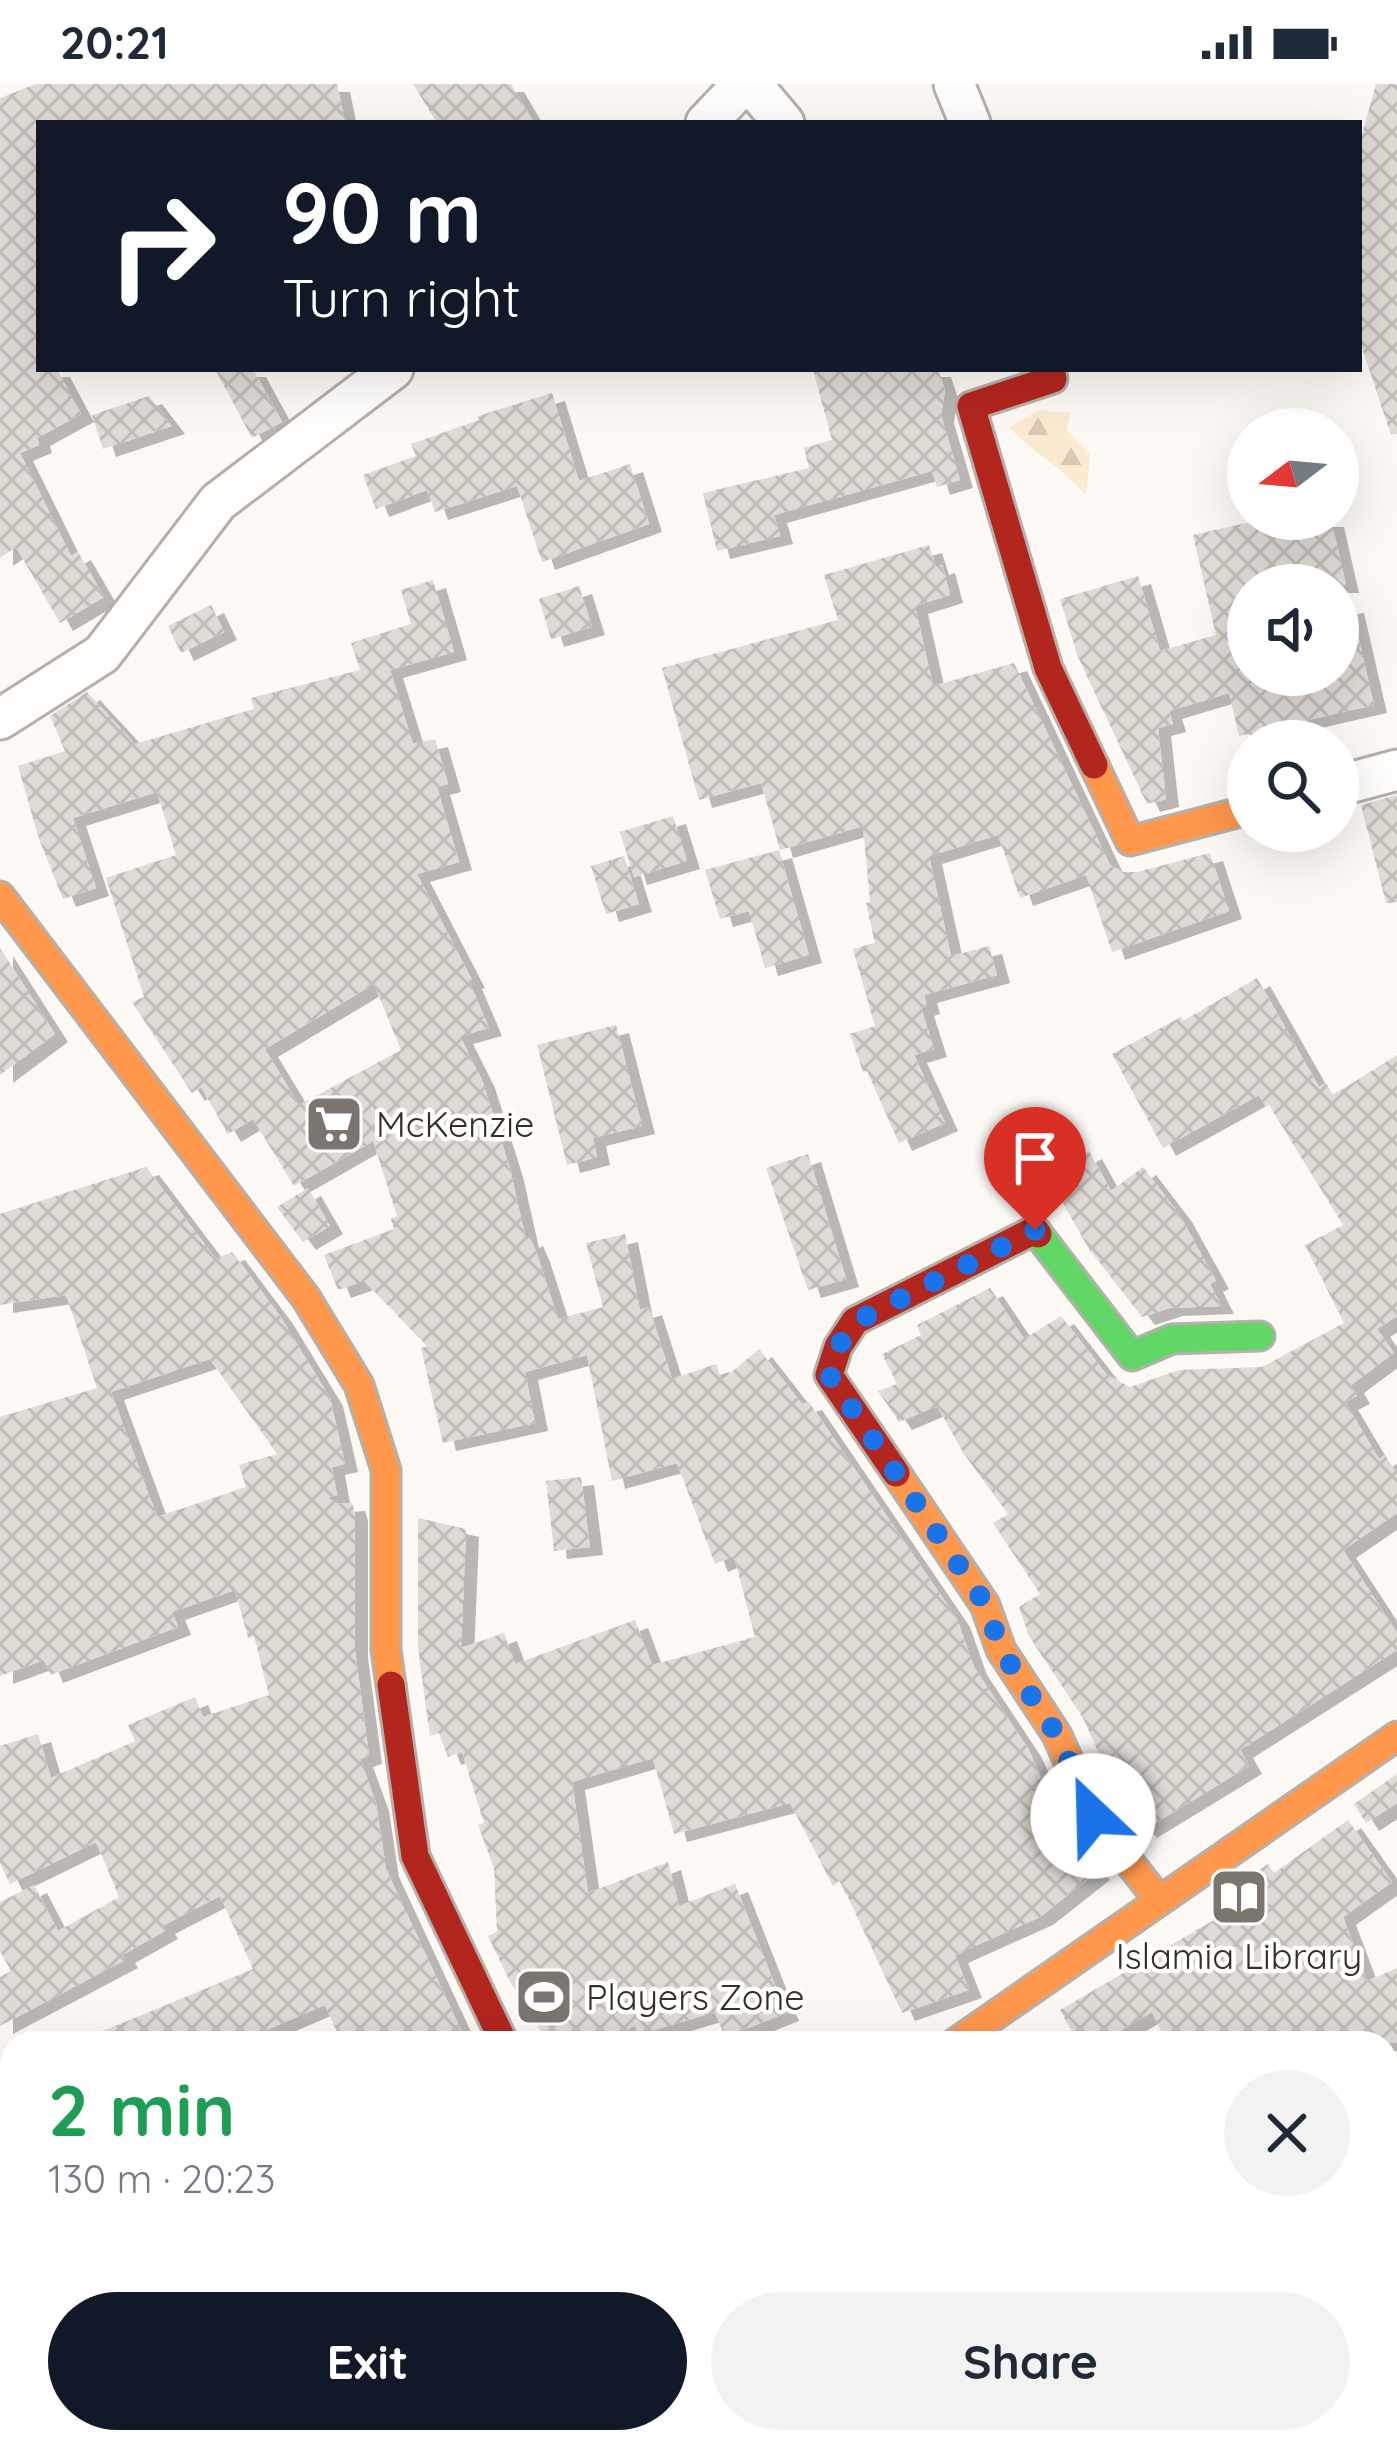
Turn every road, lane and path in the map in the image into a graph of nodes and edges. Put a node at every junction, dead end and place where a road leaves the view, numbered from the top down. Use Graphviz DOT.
graph roads {
  1 [pos="747,84"];
  2 [pos="954,84"];
  3 [pos="709,120"];
  4 [pos="781,120"];
  5 [pos="969,120"];
  6 [pos="389,372"];
  7 [pos="1052,372"];
  8 [pos="0,719"];
  9 [pos="1397,770"];
  10 [pos="1359,780"];
  11 [pos="1227,816"];
  12 [pos="0,896"];
  13 [pos="1260,1336"];
  14 [pos="1397,1736"];
  15 [pos="1158,1899"];
  16 [pos="498,2031"];
  17 [pos="972,2031"];
  1 -- 3 [label="street"];
  1 -- 4 [label="street"];
  2 -- 5 [label="street"];
  6 -- 8 [label="street"];
  7 -- 11 [label="main road"];
  9 -- 10 [label="street"];
  12 -- 16 [label="main road"];
  13 -- 15 [label="main road"];
  14 -- 15 [label="main road"];
  15 -- 17 [label="main road"];
}
